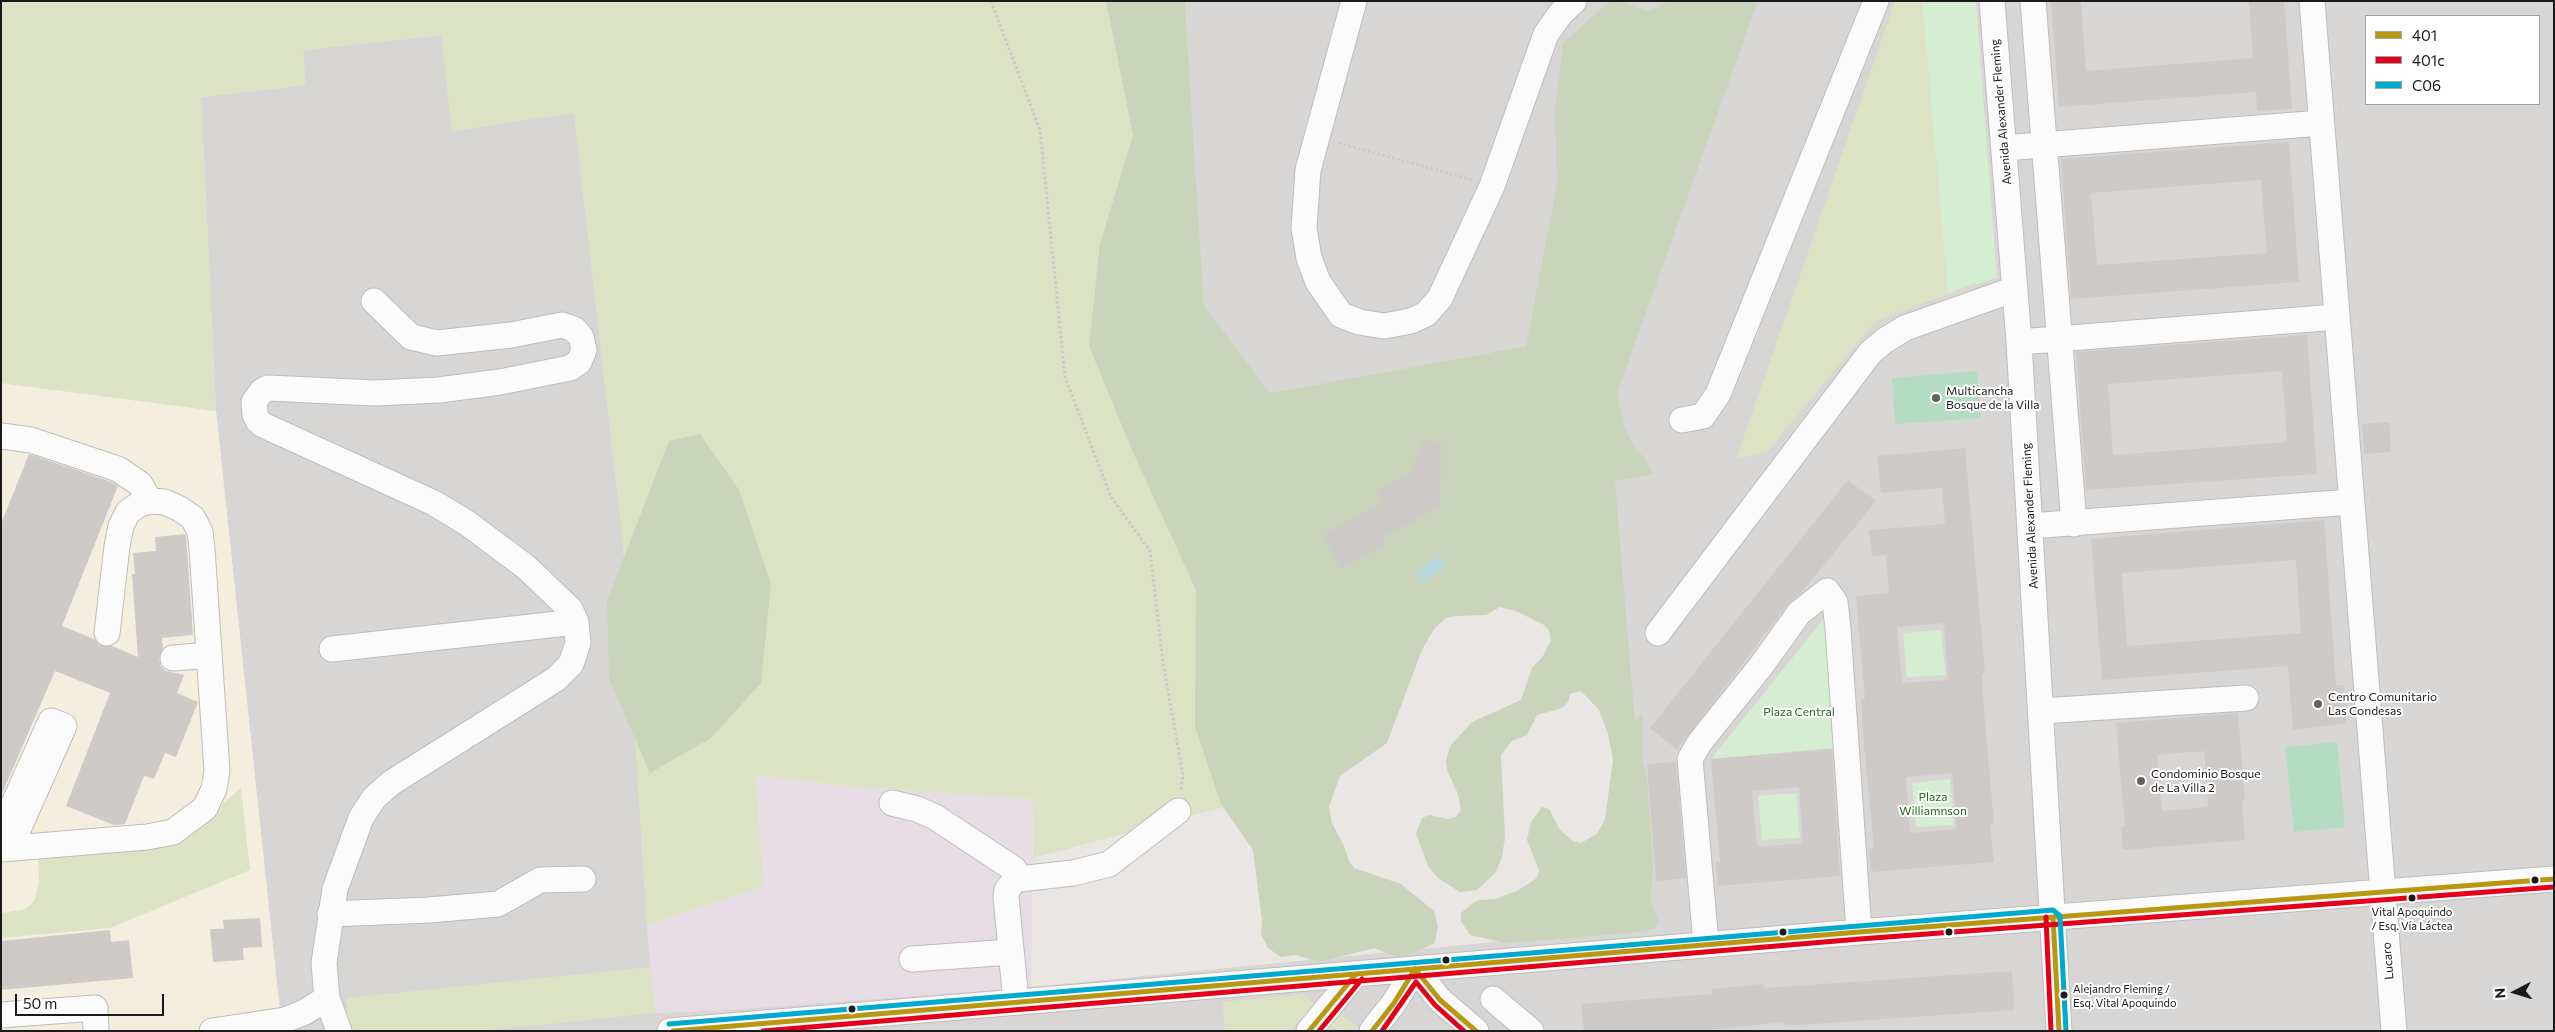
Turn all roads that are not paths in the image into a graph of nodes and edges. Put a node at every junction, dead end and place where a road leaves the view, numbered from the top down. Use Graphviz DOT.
graph roads {
  1 [pos="1354,1"];
  2 [pos="1574,1"];
  3 [pos="1876,1"];
  4 [pos="1992,1"];
  5 [pos="2033,1"];
  6 [pos="2312,1"];
  7 [pos="2321,124"];
  8 [pos="2044,145"];
  9 [pos="2004,148"];
  10 [pos="2015,289"];
  11 [pos="374,301"];
  12 [pos="2337,317"];
  13 [pos="2059,339"];
  14 [pos="2020,342"];
  15 [pos="1682,420"];
  16 [pos="1,436"];
  17 [pos="150,501"];
  18 [pos="2351,502"];
  19 [pos="2074,524"];
  20 [pos="2030,526"];
  21 [pos="576,622"];
  22 [pos="1658,633"];
  23 [pos="107,634"];
  24 [pos="332,649"];
  25 [pos="209,655"];
  26 [pos="173,658"];
  27 [pos="2246,698"];
  28 [pos="2041,711"];
  29 [pos="892,804"];
  30 [pos="1178,811"];
  31 [pos="4,843"];
  32 [pos="583,879"];
  33 [pos="1020,879"];
  34 [pos="2554,880"];
  35 [pos="2382,892"];
  36 [pos="330,914"];
  37 [pos="2053,916"];
  38 [pos="1859,932"];
  39 [pos="1706,944"];
  40 [pos="1011,952"];
  41 [pos="912,959"];
  42 [pos="1415,969"];
  43 [pos="1356,974"];
  44 [pos="327,998"];
  45 [pos="1493,999"];
  46 [pos="1016,1002"];
  47 [pos="1,1015"];
  48 [pos="793,1026"];
  49 [pos="96,1031"];
  50 [pos="212,1031"];
  51 [pos="339,1031"];
  52 [pos="670,1031"];
  53 [pos="1309,1031"];
  54 [pos="1372,1031"];
  55 [pos="1476,1031"];
  56 [pos="1530,1031"];
  57 [pos="2059,1031"];
  58 [pos="2394,1031"];
  1 -- 2 [label="street"];
  3 -- 15 [label="street"];
  4 -- 9 [label="street, Avenida Alexander Fleming"];
  5 -- 8 [label="street"];
  6 -- 7 [label="street, Lucaro"];
  7 -- 8 [label="street"];
  7 -- 12 [label="street, Lucaro"];
  8 -- 9 [label="street"];
  8 -- 13 [label="street"];
  9 -- 10 [label="street, Avenida Alexander Fleming"];
  10 -- 14 [label="street, Avenida Alexander Fleming"];
  10 -- 22 [label="street"];
  11 -- 21 [label="street"];
  12 -- 13 [label="street"];
  12 -- 18 [label="street, Lucaro"];
  13 -- 14 [label="street"];
  13 -- 19 [label="street"];
  14 -- 20 [label="street, Avenida Alexander Fleming"];
  16 -- 17 [label="street"];
  17 -- 23 [label="street"];
  17 -- 25 [label="street"];
  18 -- 19 [label="street"];
  18 -- 35 [label="street, Lucaro"];
  19 -- 20 [label="street"];
  20 -- 28 [label="street, Avenida Alexander Fleming"];
  21 -- 24 [label="street"];
  21 -- 36 [label="street"];
  25 -- 26 [label="street"];
  25 -- 31 [label="street"];
  27 -- 28 [label="street"];
  28 -- 37 [label="street, Avenida Alexander Fleming"];
  29 -- 33 [label="street"];
  30 -- 33 [label="street"];
  32 -- 36 [label="street"];
  33 -- 40 [label="street"];
  34 -- 35 [label="street"];
  35 -- 37 [label="street"];
  35 -- 58 [label="street, Lucaro"];
  36 -- 44 [label="street"];
  37 -- 38 [label="street"];
  37 -- 57 [label="street, Avenida Alexander Fleming"];
  38 -- 39 [label="street"];
  38 -- 39 [label="street"];
  39 -- 42 [label="street"];
  40 -- 41 [label="street"];
  40 -- 46 [label="street"];
  42 -- 43 [label="street"];
  42 -- 54 [label="street"];
  42 -- 55 [label="street"];
  43 -- 46 [label="street"];
  43 -- 53 [label="street"];
  44 -- 50 [label="street"];
  44 -- 51 [label="street"];
  45 -- 56 [label="street"];
  46 -- 48 [label="street"];
  47 -- 49 [label="street"];
  48 -- 52 [label="street"];
}
